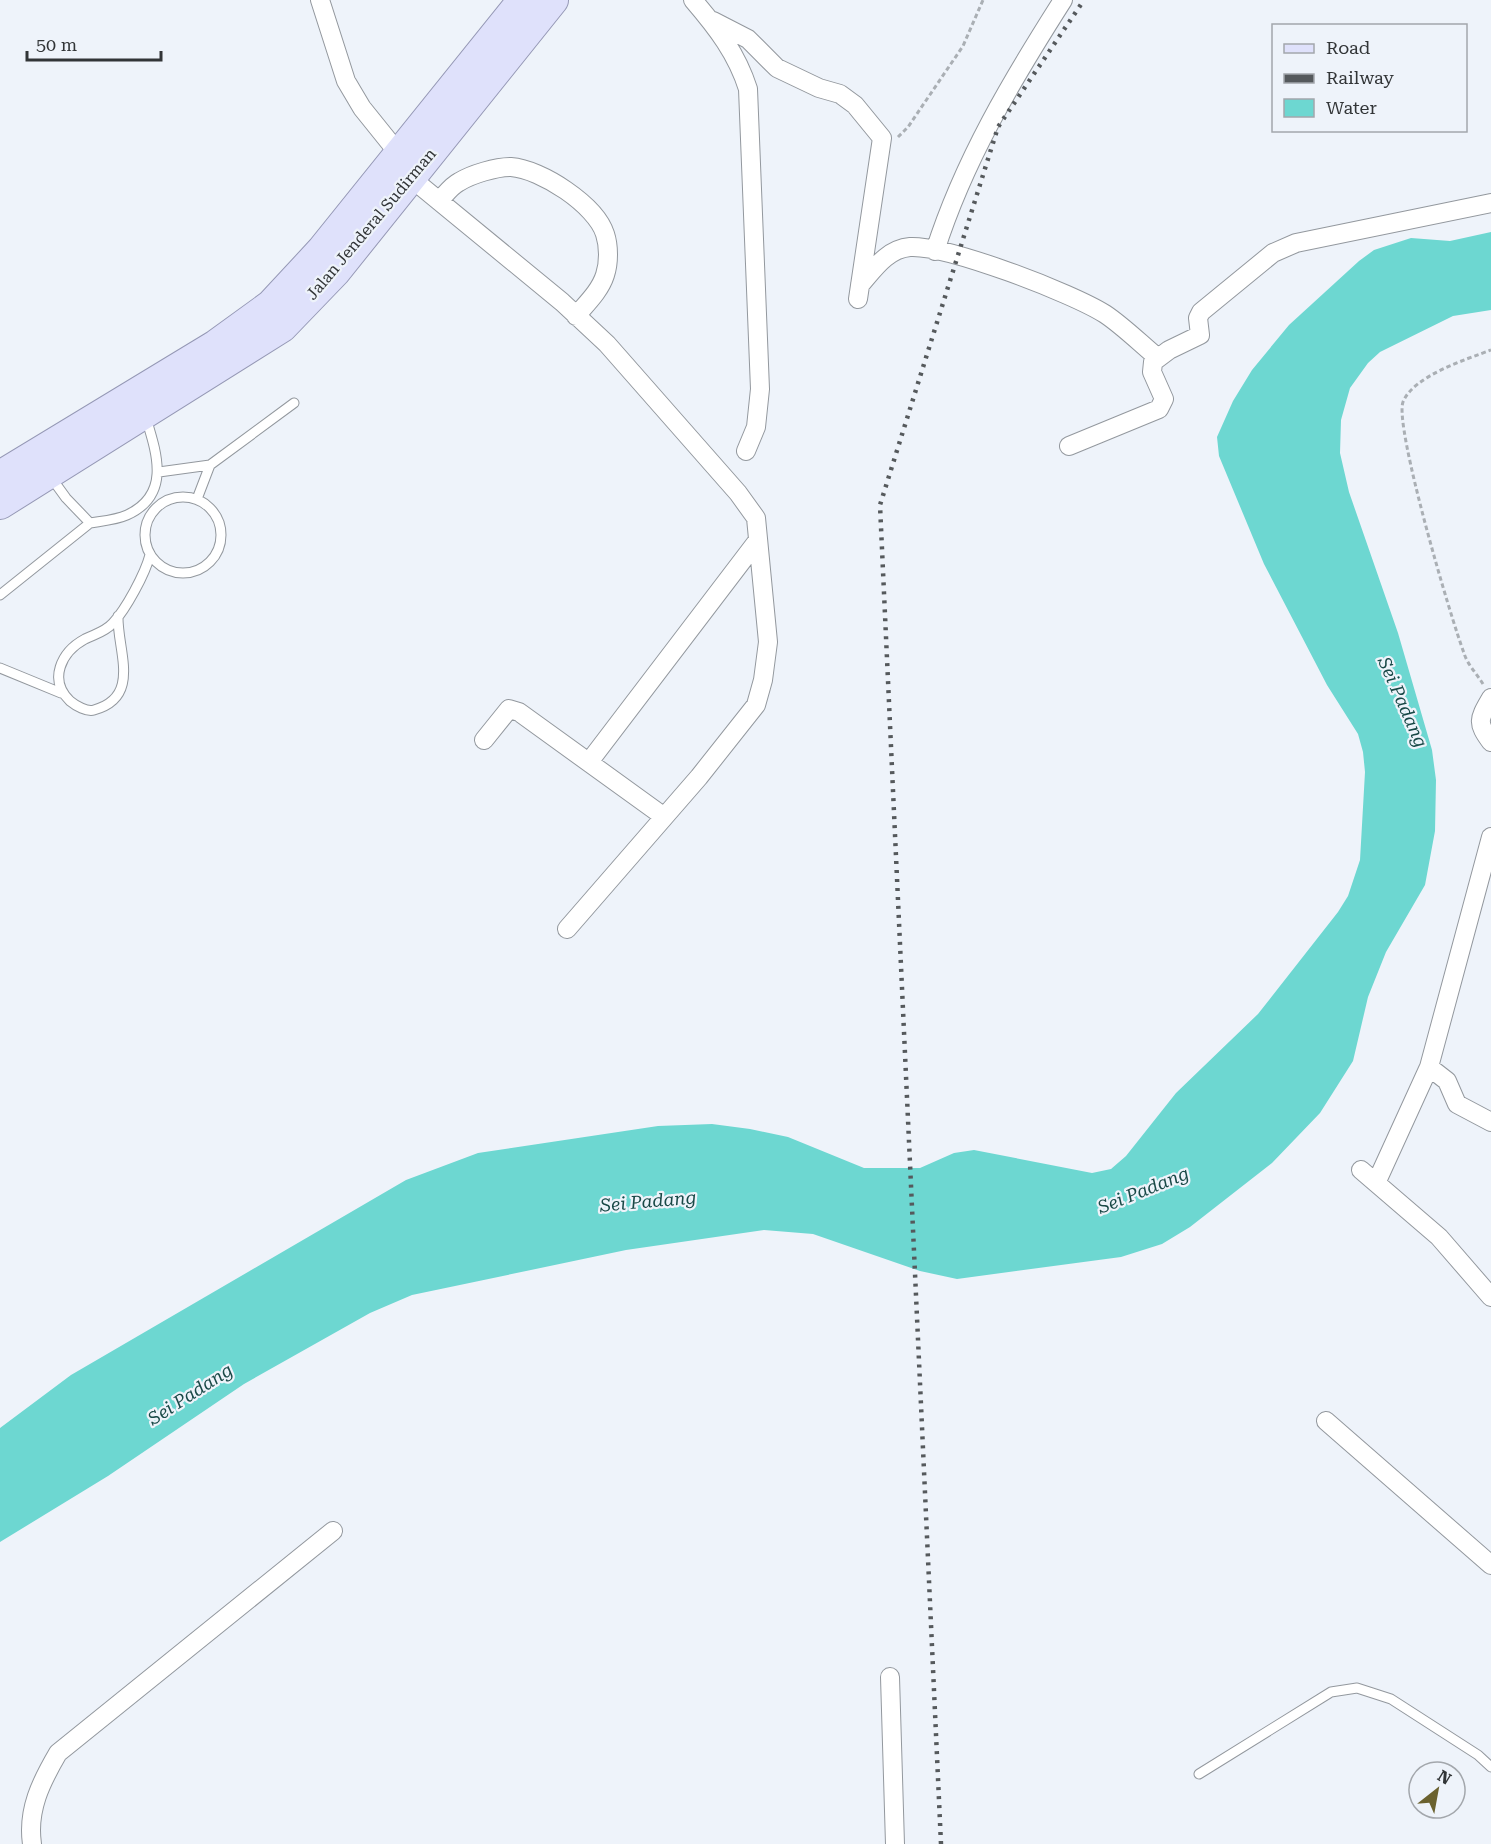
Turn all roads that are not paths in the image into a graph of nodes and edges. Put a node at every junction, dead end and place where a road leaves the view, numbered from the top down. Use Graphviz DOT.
graph roads {
  1 [pos="320,0"];
  2 [pos="523,0"];
  3 [pos="553,0"];
  4 [pos="693,0"];
  5 [pos="1063,0"];
  6 [pos="708,18"];
  7 [pos="405,166"];
  8 [pos="439,201"];
  9 [pos="1491,203"];
  10 [pos="935,251"];
  11 [pos="576,316"];
  12 [pos="1158,358"];
  13 [pos="294,403"];
  14 [pos="144,414"];
  15 [pos="1069,446"];
  16 [pos="746,451"];
  17 [pos="43,464"];
  18 [pos="210,465"];
  19 [pos="159,472"];
  20 [pos="0,476"];
  21 [pos="197,499"];
  22 [pos="145,503"];
  23 [pos="0,504"];
  24 [pos="146,522"];
  25 [pos="90,523"];
  26 [pos="758,540"];
  27 [pos="150,555"];
  28 [pos="0,595"];
  29 [pos="118,616"];
  30 [pos="0,668"];
  31 [pos="1488,692"];
  32 [pos="61,693"];
  33 [pos="484,740"];
  34 [pos="1491,742"];
  35 [pos="589,762"];
  36 [pos="663,816"];
  37 [pos="1491,837"];
  38 [pos="567,929"];
  39 [pos="1429,1067"];
  40 [pos="1491,1122"];
  41 [pos="1361,1170"];
  42 [pos="1377,1182"];
  43 [pos="1491,1297"];
  44 [pos="1326,1421"];
  45 [pos="333,1532"];
  46 [pos="1491,1565"];
  47 [pos="890,1677"];
  48 [pos="1491,1767"];
  49 [pos="1199,1774"];
  50 [pos="32,1844"];
  51 [pos="895,1844"];
  1 -- 7 [label="street"];
  2 -- 7 [label="main road, Jalan Jenderal Sudirman"];
  3 -- 7 [label="main road, Jalan Jenderal Sudirman"];
  4 -- 6 [label="street"];
  5 -- 10 [label="street"];
  6 -- 10 [label="street"];
  6 -- 16 [label="street"];
  7 -- 8 [label="street"];
  7 -- 14 [label="main road, Jalan Jenderal Sudirman"];
  7 -- 17 [label="main road, Jalan Jenderal Sudirman"];
  8 -- 11 [label="street"];
  8 -- 11 [label="street"];
  9 -- 12 [label="street"];
  10 -- 12 [label="street"];
  11 -- 26 [label="street"];
  12 -- 15 [label="street"];
  13 -- 18 [label="lane"];
  14 -- 17 [label="main road, Jalan Jenderal Sudirman"];
  14 -- 19 [label="lane"];
  17 -- 20 [label="main road, Jalan Jenderal Sudirman"];
  17 -- 23 [label="main road, Jalan Jenderal Sudirman"];
  17 -- 25 [label="lane"];
  18 -- 19 [label="lane"];
  18 -- 21 [label="lane"];
  19 -- 22 [label="lane"];
  21 -- 24 [label="lane"];
  21 -- 27 [label="lane"];
  22 -- 24 [label="lane"];
  22 -- 25 [label="lane"];
  24 -- 27 [label="lane"];
  25 -- 28 [label="lane"];
  26 -- 35 [label="street"];
  26 -- 36 [label="street"];
  27 -- 29 [label="lane"];
  29 -- 32 [label="lane"];
  29 -- 32 [label="lane"];
  30 -- 32 [label="lane"];
  31 -- 34 [label="street"];
  33 -- 35 [label="street"];
  35 -- 36 [label="street"];
  36 -- 38 [label="street"];
  37 -- 39 [label="street"];
  39 -- 40 [label="street"];
  39 -- 42 [label="street"];
  41 -- 42 [label="street"];
  42 -- 43 [label="street"];
  44 -- 46 [label="street"];
  45 -- 50 [label="street"];
  47 -- 51 [label="street"];
  48 -- 49 [label="lane"];
}
